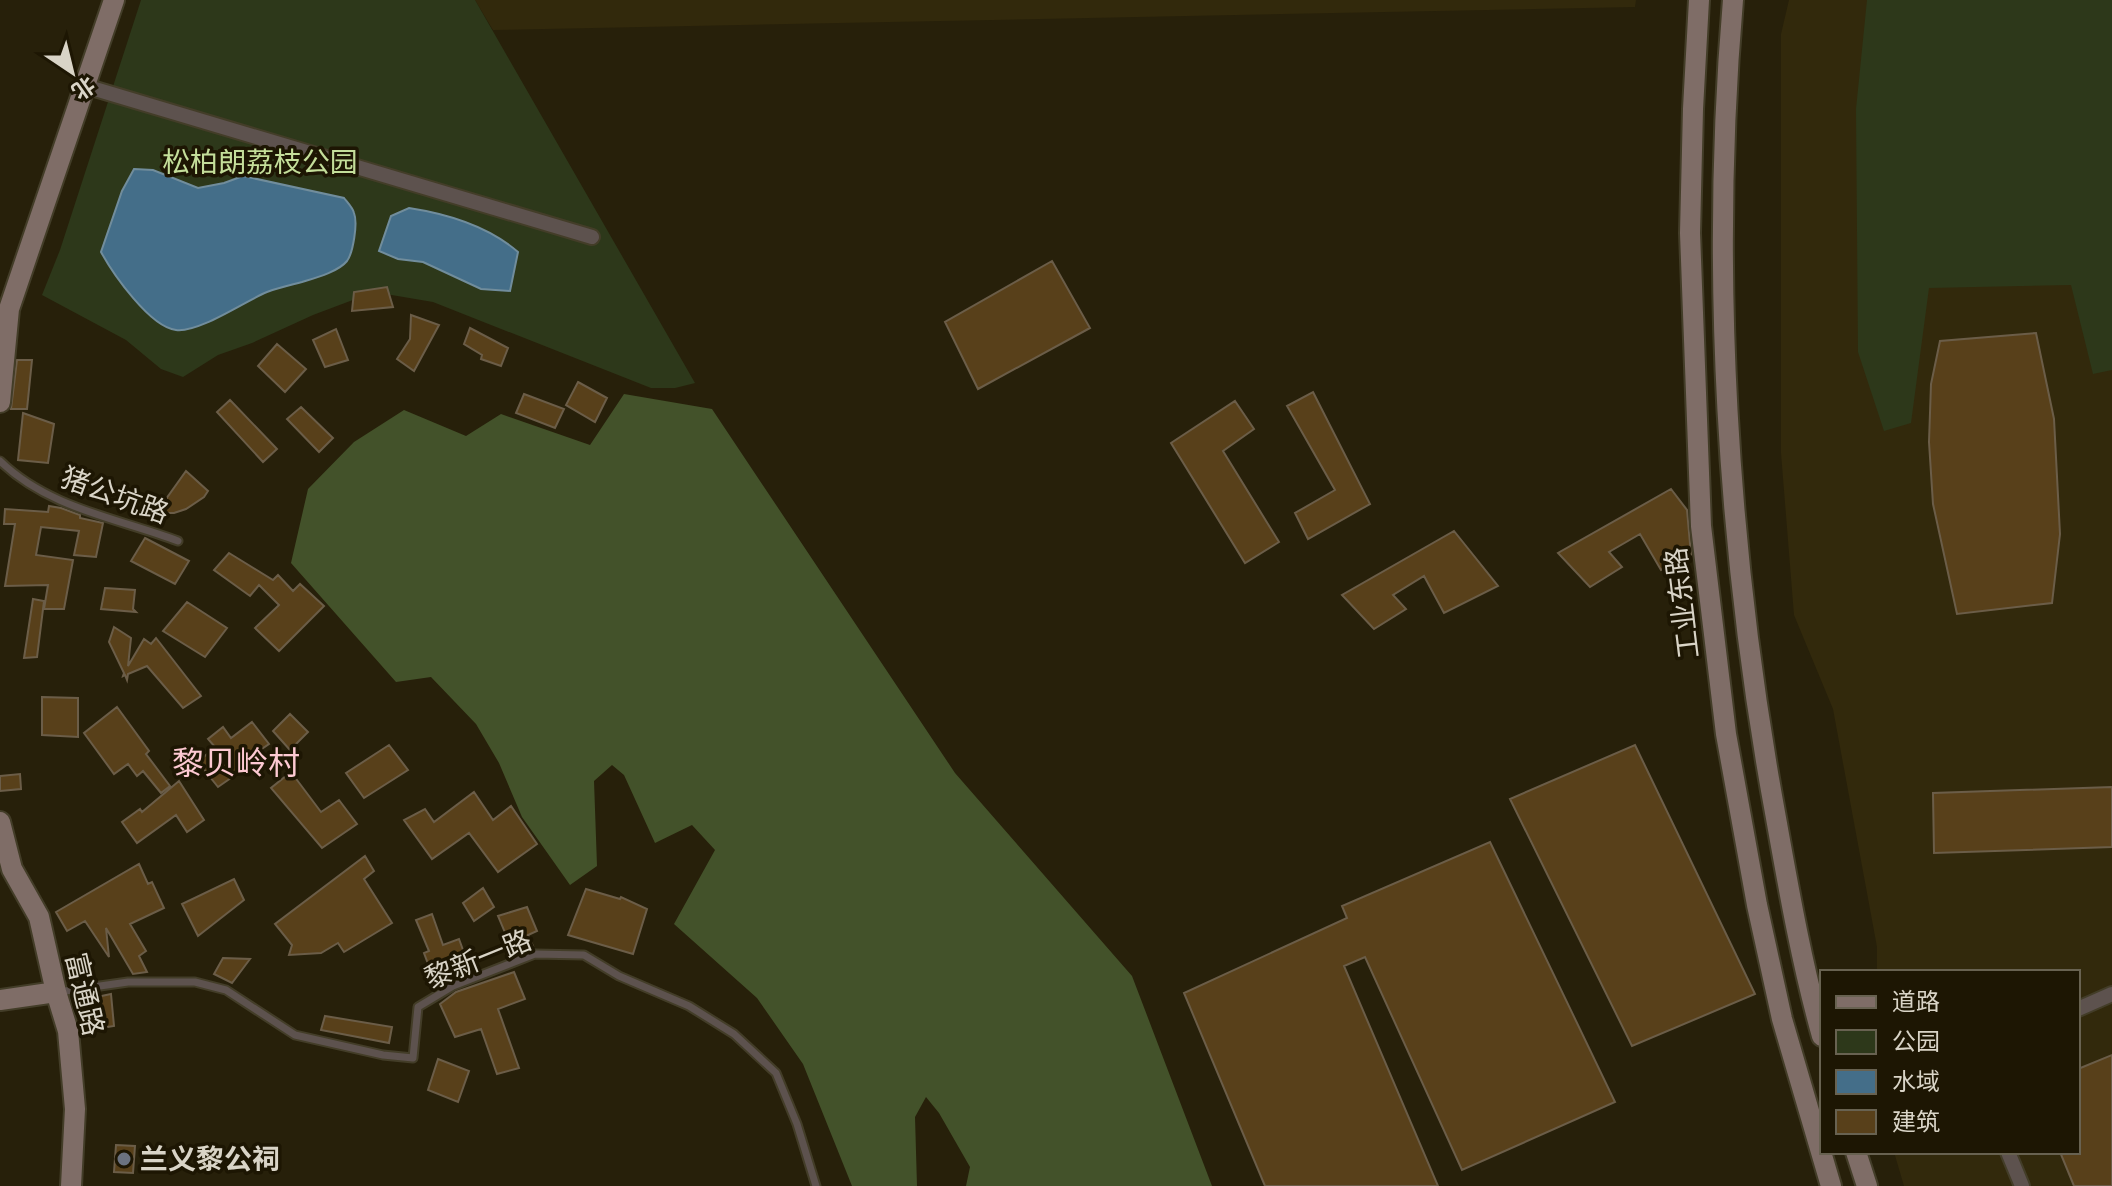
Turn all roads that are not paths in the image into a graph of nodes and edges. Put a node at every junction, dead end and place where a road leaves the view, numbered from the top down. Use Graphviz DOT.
graph roads {
  1 [pos="114,0"];
  2 [pos="1699,0"];
  3 [pos="1733,0"];
  4 [pos="85,86"];
  5 [pos="592,237"];
  6 [pos="4,308"];
  7 [pos="0,402"];
  8 [pos="0,461"];
  9 [pos="178,541"];
  10 [pos="0,822"];
  11 [pos="56,992"];
  12 [pos="2112,994"];
  13 [pos="0,1000"];
  14 [pos="2080,1008"];
  15 [pos="1820,1027"];
  16 [pos="1820,1149"];
  17 [pos="1822,1154"];
  18 [pos="1857,1154"];
  19 [pos="2009,1154"];
  20 [pos="71,1186"];
  21 [pos="816,1186"];
  22 [pos="1831,1186"];
  23 [pos="1867,1186"];
  24 [pos="2022,1186"];
  1 -- 4 [label="main road"];
  2 -- 16 [label="main road, 工业东路"];
  3 -- 15 [label="main road"];
  4 -- 5 [label="street"];
  4 -- 6 [label="main road"];
  6 -- 7 [label="main road"];
  8 -- 9 [label="lane, 猪公坑路"];
  10 -- 11 [label="main road, 富通路"];
  11 -- 13 [label="main road"];
  11 -- 20 [label="main road, 富通路"];
  11 -- 21 [label="lane, 黎新一路"];
  12 -- 14 [label="street"];
  17 -- 22 [label="main road, 工业东路"];
  18 -- 23 [label="main road"];
  19 -- 24 [label="street"];
}
